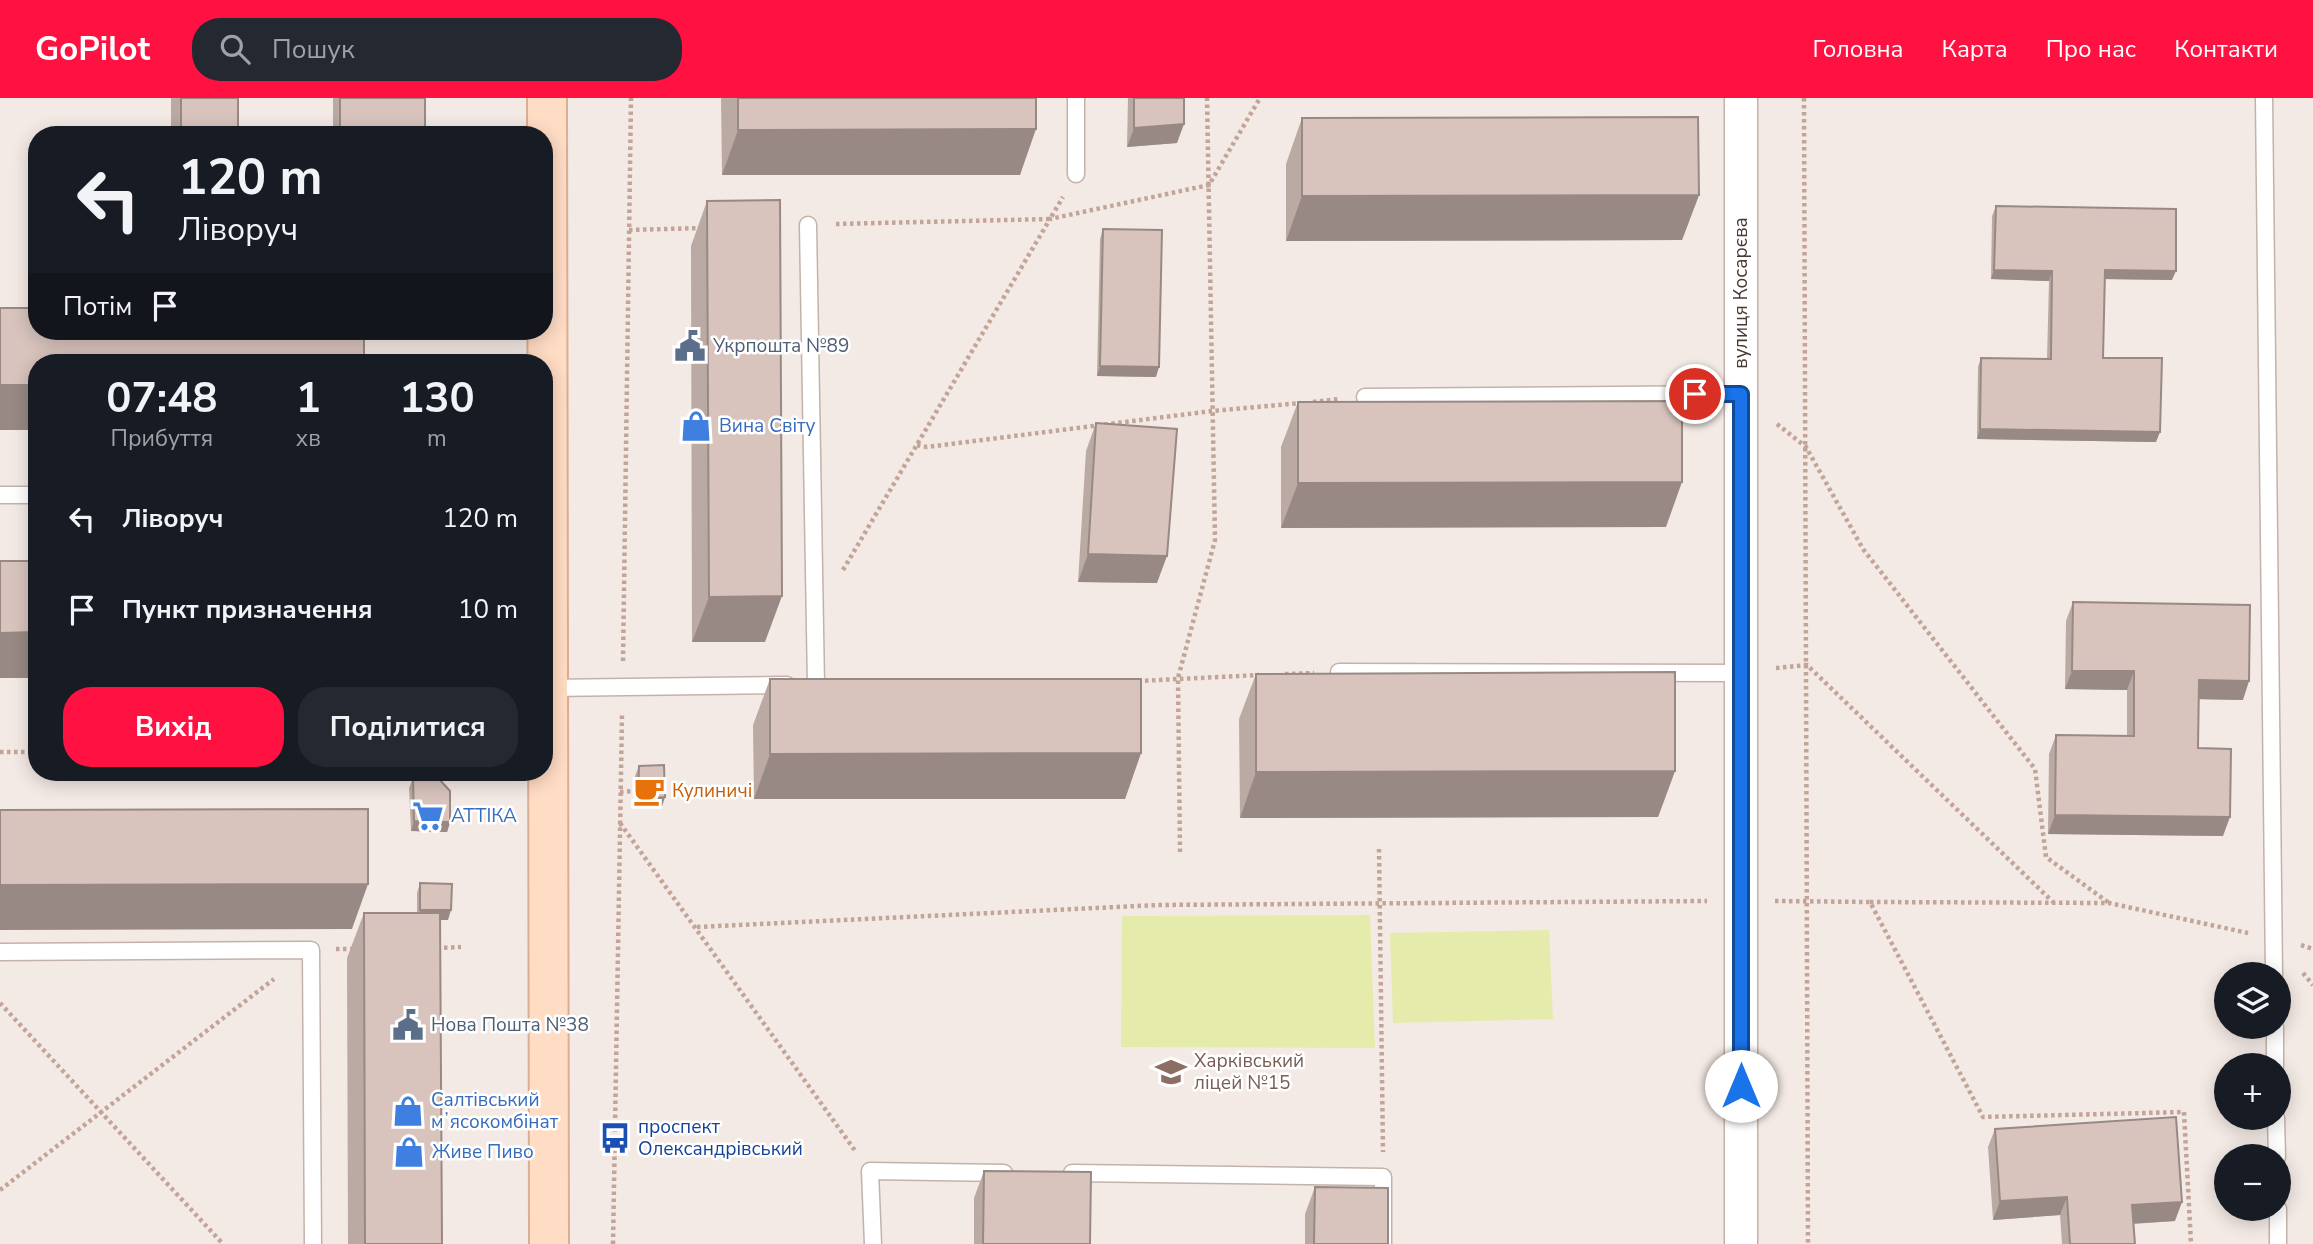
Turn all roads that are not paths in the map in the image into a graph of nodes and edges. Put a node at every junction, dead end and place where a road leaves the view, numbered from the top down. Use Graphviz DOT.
graph roads {
  1 [pos="547,98"];
  2 [pos="1076,98"];
  3 [pos="1741,98"];
  4 [pos="2264,98"];
  5 [pos="547,126"];
  6 [pos="1076,174"];
  7 [pos="808,225"];
  8 [pos="1741,394"];
  9 [pos="1365,397"];
  10 [pos="0,495"];
  11 [pos="28,495"];
  12 [pos="1339,672"];
  13 [pos="1741,673"];
  14 [pos="553,688"];
  15 [pos="548,781"];
  16 [pos="0,952"];
  17 [pos="2274,962"];
  18 [pos="1023,1173"];
  19 [pos="1050,1173"];
  20 [pos="2278,1221"];
  21 [pos="313,1244"];
  22 [pos="550,1244"];
  23 [pos="873,1244"];
  24 [pos="1383,1244"];
  25 [pos="1741,1244"];
  26 [pos="2278,1244"];
  1 -- 5 [label="main road"];
  2 -- 6 [label="lane"];
  3 -- 8 [label="street, вулиця Косарєва"];
  4 -- 17 [label="lane"];
  7 -- 14 [label="lane"];
  8 -- 9 [label="lane"];
  8 -- 13 [label="street, вулиця Косарєва"];
  10 -- 11 [label="lane"];
  12 -- 13 [label="lane"];
  13 -- 25 [label="street, вулиця Косарєва"];
  15 -- 22 [label="main road"];
  16 -- 21 [label="lane"];
  18 -- 23 [label="lane"];
  19 -- 24 [label="lane"];
  20 -- 26 [label="lane"];
}
